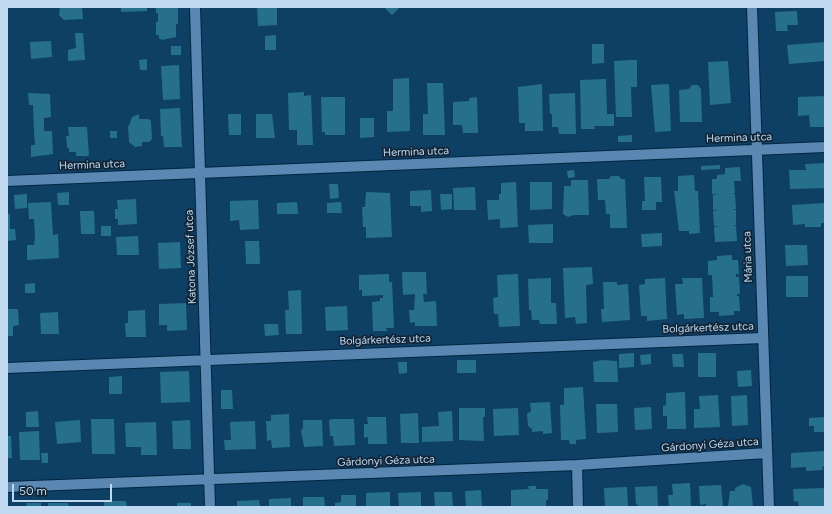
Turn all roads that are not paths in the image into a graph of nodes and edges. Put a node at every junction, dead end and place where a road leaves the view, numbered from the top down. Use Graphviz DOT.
graph roads {
  1 [pos="195,7"];
  2 [pos="752,7"];
  3 [pos="825,147"];
  4 [pos="756,150"];
  5 [pos="200,173"];
  6 [pos="7,181"];
  7 [pos="763,338"];
  8 [pos="206,359"];
  9 [pos="7,368"];
  10 [pos="767,453"];
  11 [pos="577,465"];
  12 [pos="209,480"];
  13 [pos="7,487"];
  14 [pos="210,507"];
  15 [pos="578,507"];
  16 [pos="770,507"];
  1 -- 5 [label="street, Katona József utca"];
  2 -- 4 [label="street, Mária utca"];
  3 -- 4 [label="street, Hermina utca"];
  4 -- 5 [label="street, Hermina utca"];
  4 -- 7 [label="street, Mária utca"];
  5 -- 6 [label="street, Hermina utca"];
  5 -- 8 [label="street, Katona József utca"];
  7 -- 8 [label="street, Bolgárkertész utca"];
  7 -- 10 [label="street, Mária utca"];
  8 -- 9 [label="street, Bolgárkertész utca"];
  8 -- 12 [label="street, Katona József utca"];
  10 -- 11 [label="street, Gárdonyi Géza utca"];
  10 -- 16 [label="street, Mária utca"];
  11 -- 12 [label="street, Gárdonyi Géza utca"];
  11 -- 15 [label="street"];
  12 -- 13 [label="street, Gárdonyi Géza utca"];
  12 -- 14 [label="street, Katona József utca"];
}
